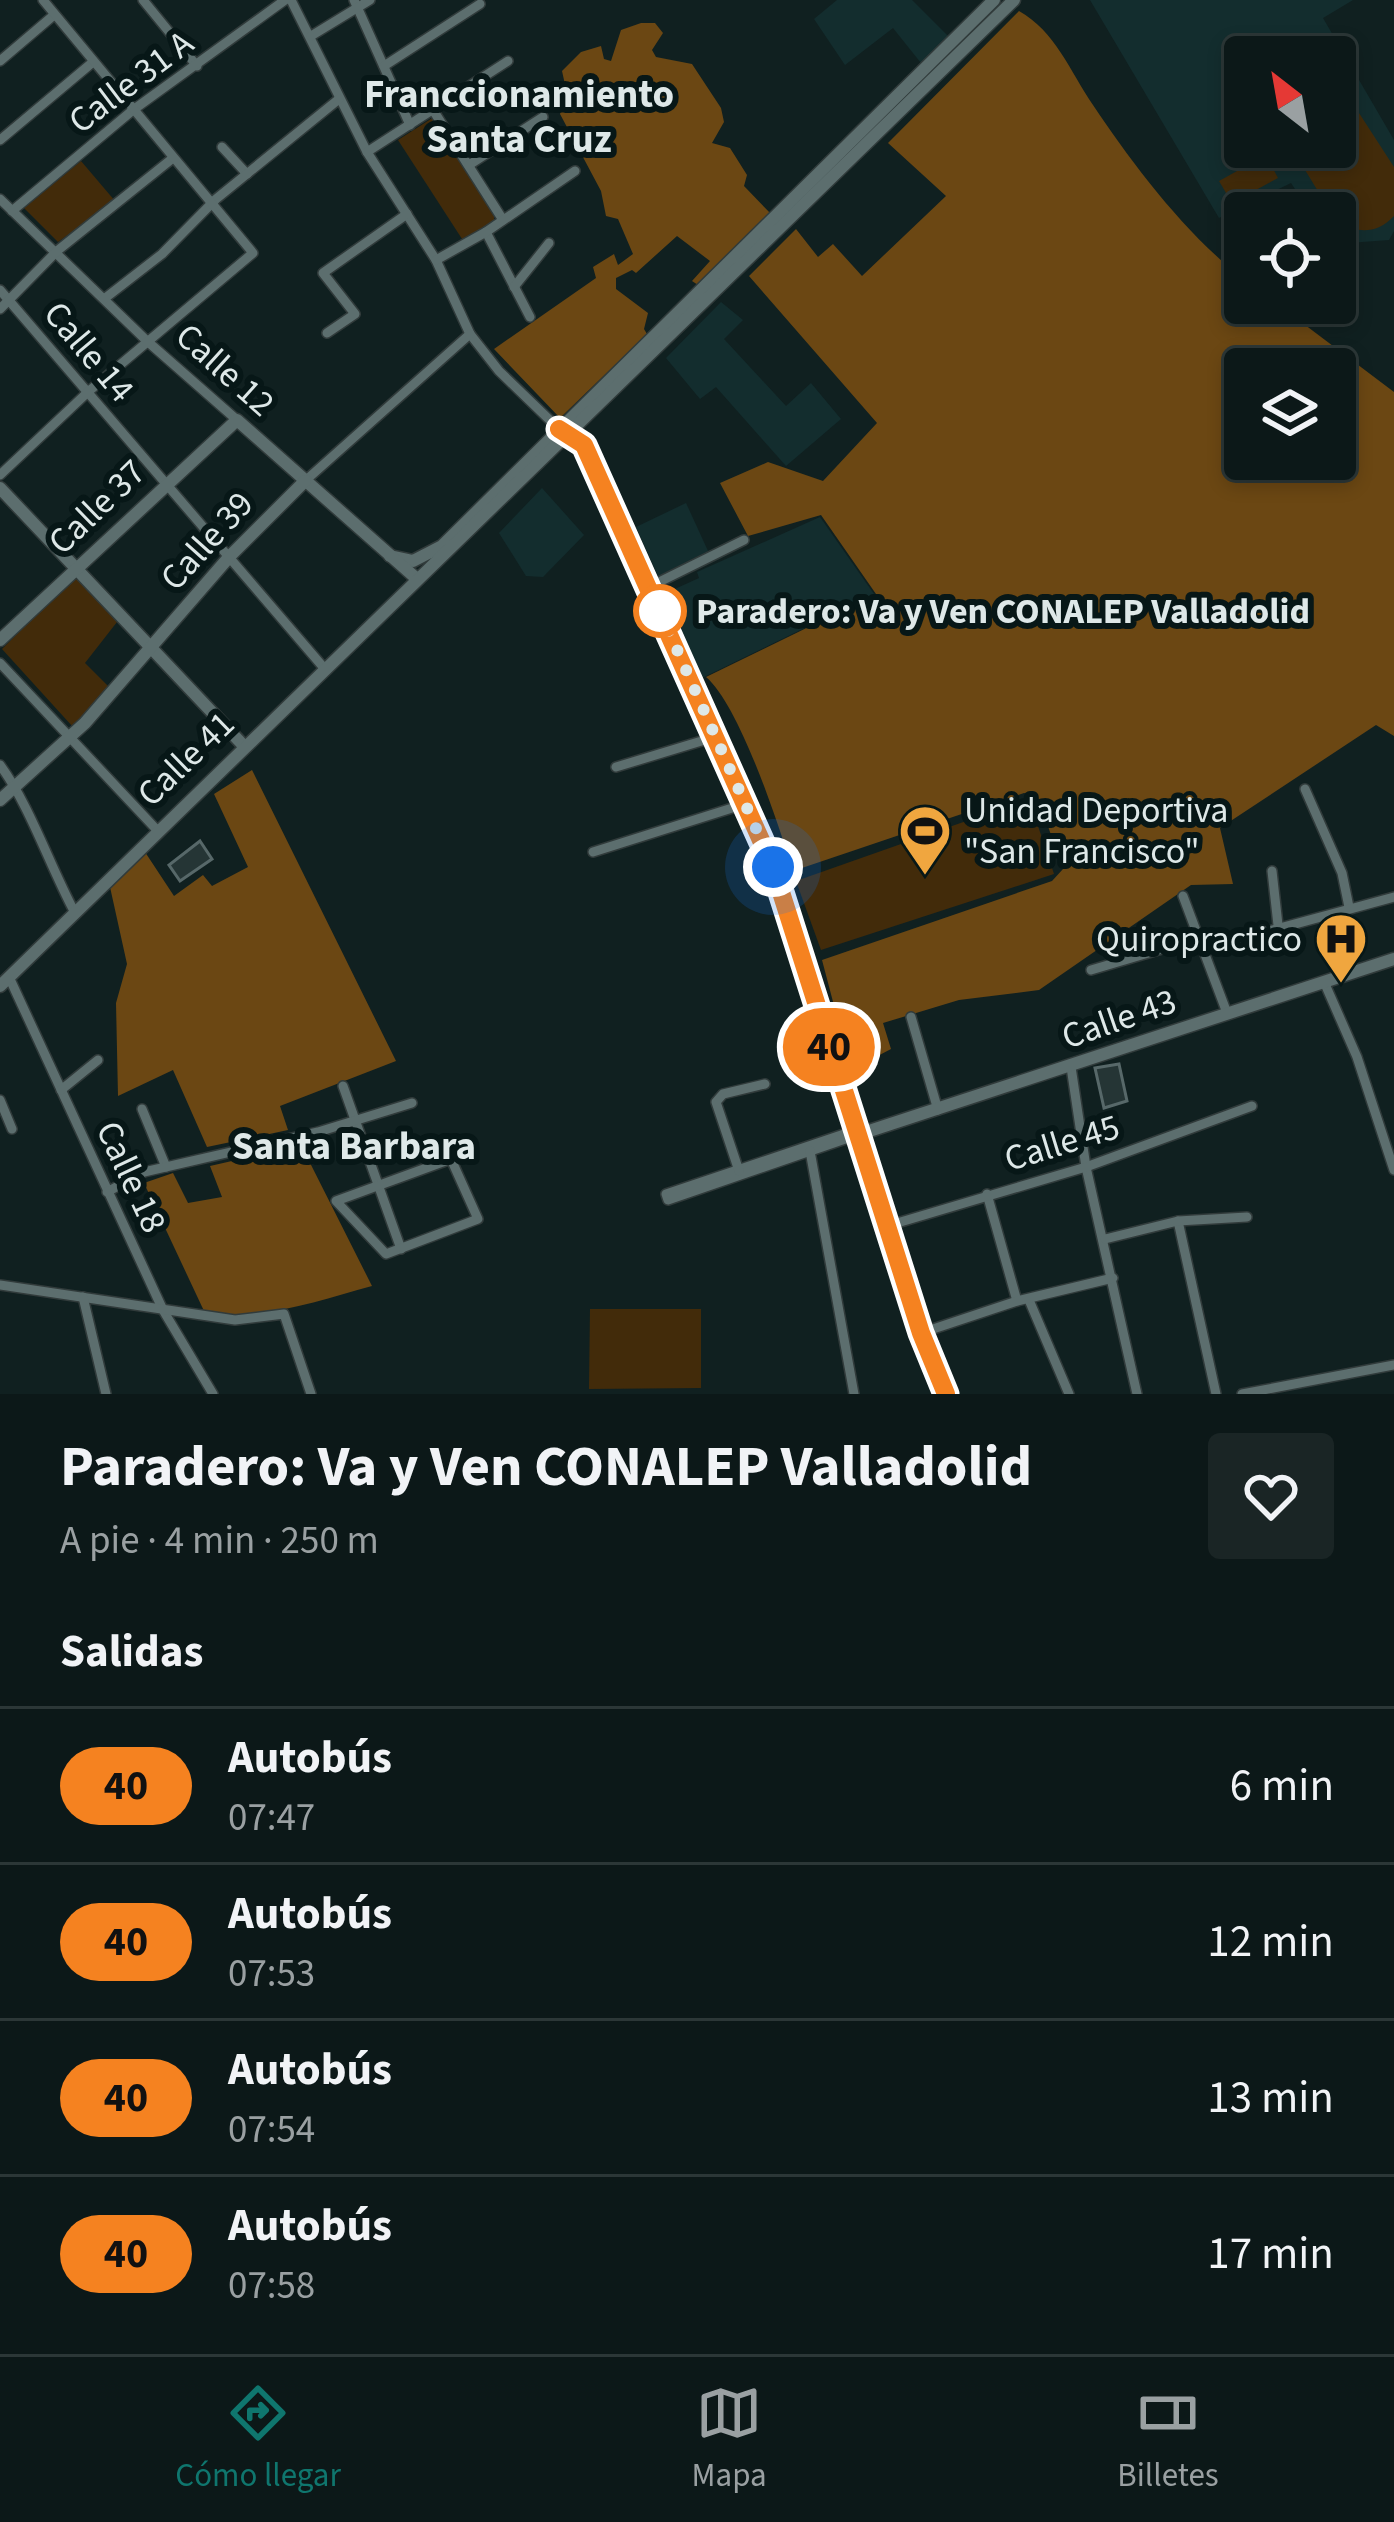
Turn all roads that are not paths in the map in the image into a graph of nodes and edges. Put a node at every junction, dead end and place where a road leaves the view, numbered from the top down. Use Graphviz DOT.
graph roads {
  1 [pos="43,0"];
  2 [pos="143,0"];
  3 [pos="288,0"];
  4 [pos="370,0"];
  5 [pos="994,0"];
  6 [pos="1014,0"];
  7 [pos="355,4"];
  8 [pos="480,4"];
  9 [pos="54,15"];
  10 [pos="311,36"];
  11 [pos="0,61"];
  12 [pos="508,61"];
  13 [pos="93,62"];
  14 [pos="197,66"];
  15 [pos="384,66"];
  16 [pos="339,99"];
  17 [pos="134,110"];
  18 [pos="433,110"];
  19 [pos="543,117"];
  20 [pos="410,125"];
  21 [pos="0,140"];
  22 [pos="222,147"];
  23 [pos="368,152"];
  24 [pos="173,158"];
  25 [pos="469,165"];
  26 [pos="575,171"];
  27 [pos="247,174"];
  28 [pos="0,199"];
  29 [pos="215,204"];
  30 [pos="13,211"];
  31 [pos="407,214"];
  32 [pos="503,220"];
  33 [pos="486,232"];
  34 [pos="549,243"];
  35 [pos="57,251"];
  36 [pos="436,260"];
  37 [pos="514,287"];
  38 [pos="0,290"];
  39 [pos="104,298"];
  40 [pos="4,304"];
  41 [pos="530,317"];
  42 [pos="666,332"];
  43 [pos="327,333"];
  44 [pos="470,334"];
  45 [pos="147,341"];
  46 [pos="89,392"];
  47 [pos="238,420"];
  48 [pos="565,432"];
  49 [pos="0,475"];
  50 [pos="305,482"];
  51 [pos="164,484"];
  52 [pos="0,488"];
  53 [pos="744,539"];
  54 [pos="230,556"];
  55 [pos="390,556"];
  56 [pos="76,568"];
  57 [pos="417,579"];
  58 [pos="649,587"];
  59 [pos="388,606"];
  60 [pos="0,640"];
  61 [pos="152,649"];
  62 [pos="0,663"];
  63 [pos="324,668"];
  64 [pos="718,736"];
  65 [pos="68,738"];
  66 [pos="243,745"];
  67 [pos="0,765"];
  68 [pos="616,767"];
  69 [pos="15,785"];
  70 [pos="1305,789"];
  71 [pos="0,800"];
  72 [pos="748,802"];
  73 [pos="157,829"];
  74 [pos="593,852"];
  75 [pos="1272,871"];
  76 [pos="1183,896"];
  77 [pos="1394,897"];
  78 [pos="1348,907"];
  79 [pos="74,910"];
  80 [pos="1278,925"];
  81 [pos="1201,943"];
  82 [pos="1394,959"];
  83 [pos="1091,970"];
  84 [pos="4,981"];
  85 [pos="1325,983"];
  86 [pos="1227,1013"];
  87 [pos="911,1017"];
  88 [pos="98,1060"];
  89 [pos="1071,1067"];
  90 [pos="765,1084"];
  91 [pos="343,1086"];
  92 [pos="62,1090"];
  93 [pos="0,1100"];
  94 [pos="412,1102"];
  95 [pos="1252,1106"];
  96 [pos="142,1109"];
  97 [pos="938,1110"];
  98 [pos="353,1122"];
  99 [pos="12,1129"];
  100 [pos="858,1133"];
  101 [pos="810,1149"];
  102 [pos="166,1167"];
  103 [pos="1086,1167"];
  104 [pos="1394,1170"];
  105 [pos="739,1171"];
  106 [pos="377,1186"];
  107 [pos="106,1192"];
  108 [pos="987,1194"];
  109 [pos="1247,1217"];
  110 [pos="1178,1221"];
  111 [pos="887,1226"];
  112 [pos="1105,1239"];
  113 [pos="401,1249"];
  114 [pos="1113,1278"];
  115 [pos="0,1285"];
  116 [pos="83,1297"];
  117 [pos="1023,1301"];
  118 [pos="163,1310"];
  119 [pos="921,1333"];
  120 [pos="1394,1365"];
  121 [pos="106,1394"];
  122 [pos="213,1394"];
  123 [pos="311,1394"];
  124 [pos="854,1394"];
  125 [pos="946,1394"];
  126 [pos="1069,1394"];
  127 [pos="1137,1394"];
  128 [pos="1216,1394"];
  129 [pos="1242,1394"];
  1 -- 9 [label="street"];
  2 -- 14 [label="street"];
  3 -- 10 [label="street"];
  3 -- 14 [label="street, Calle 31 A"];
  4 -- 7 [label="street"];
  5 -- 42 [label="main road"];
  6 -- 42 [label="main road"];
  7 -- 10 [label="street"];
  7 -- 15 [label="street"];
  8 -- 15 [label="street"];
  9 -- 11 [label="street"];
  9 -- 13 [label="street"];
  10 -- 16 [label="street"];
  12 -- 18 [label="street"];
  13 -- 17 [label="street"];
  13 -- 21 [label="street"];
  14 -- 17 [label="street, Calle 31 A"];
  15 -- 20 [label="street"];
  16 -- 23 [label="street"];
  16 -- 27 [label="street"];
  17 -- 24 [label="street"];
  17 -- 30 [label="street, Calle 31 A"];
  18 -- 20 [label="street"];
  18 -- 25 [label="street"];
  19 -- 25 [label="street"];
  20 -- 23 [label="street"];
  22 -- 27 [label="street"];
  23 -- 31 [label="street"];
  24 -- 29 [label="street"];
  24 -- 35 [label="street"];
  25 -- 32 [label="street"];
  26 -- 32 [label="street"];
  27 -- 29 [label="street"];
  28 -- 30 [label="street, Calle 12"];
  29 -- 39 [label="street"];
  29 -- 45 [label="street"];
  30 -- 35 [label="street, Calle 12"];
  31 -- 36 [label="street"];
  31 -- 43 [label="street"];
  32 -- 33 [label="street"];
  33 -- 36 [label="street"];
  33 -- 37 [label="street"];
  34 -- 37 [label="street"];
  35 -- 39 [label="street, Calle 12"];
  35 -- 40 [label="street"];
  36 -- 44 [label="street"];
  37 -- 41 [label="street"];
  38 -- 40 [label="street, Calle 14"];
  39 -- 45 [label="street, Calle 12"];
  40 -- 46 [label="street, Calle 14"];
  42 -- 48 [label="main road"];
  44 -- 48 [label="street"];
  44 -- 50 [label="street, Calle 39"];
  45 -- 46 [label="street"];
  45 -- 47 [label="street, Calle 12"];
  46 -- 49 [label="street"];
  46 -- 51 [label="street, Calle 14"];
  47 -- 50 [label="main road, Calle 12"];
  47 -- 51 [label="main road, Calle 37"];
  48 -- 55 [label="main road"];
  48 -- 57 [label="main road, Calle 41"];
  48 -- 58 [label="main road"];
  50 -- 54 [label="main road, Calle 39"];
  50 -- 55 [label="main road, Calle 12"];
  51 -- 54 [label="street, Calle 14"];
  51 -- 56 [label="main road, Calle 37"];
  52 -- 56 [label="main road"];
  53 -- 58 [label="street"];
  54 -- 61 [label="main road, Calle 39"];
  54 -- 63 [label="street, Calle 14"];
  55 -- 57 [label="main road, Calle 12"];
  55 -- 59 [label="main road"];
  56 -- 60 [label="main road, Calle 37"];
  56 -- 61 [label="main road"];
  57 -- 59 [label="main road, Calle 41"];
  58 -- 64 [label="main road"];
  59 -- 63 [label="main road, Calle 41"];
  61 -- 65 [label="main road, Calle 39"];
  61 -- 66 [label="main road"];
  62 -- 65 [label="street"];
  63 -- 66 [label="main road, Calle 41"];
  64 -- 68 [label="street"];
  64 -- 72 [label="main road"];
  65 -- 69 [label="main road, Calle 39"];
  65 -- 73 [label="street"];
  66 -- 73 [label="main road, Calle 41"];
  67 -- 69 [label="street"];
  69 -- 71 [label="main road, Calle 39"];
  69 -- 79 [label="street"];
  70 -- 78 [label="street"];
  72 -- 74 [label="street"];
  72 -- 100 [label="main road"];
  73 -- 79 [label="main road, Calle 41"];
  75 -- 80 [label="street"];
  76 -- 81 [label="street"];
  77 -- 78 [label="street"];
  78 -- 80 [label="street"];
  79 -- 84 [label="main road, Calle 41"];
  80 -- 81 [label="street"];
  81 -- 83 [label="street"];
  81 -- 86 [label="street"];
  82 -- 85 [label="main road, Calle 43"];
  84 -- 92 [label="street, Calle 18"];
  85 -- 86 [label="main road, Calle 43"];
  85 -- 104 [label="street"];
  86 -- 89 [label="main road, Calle 43"];
  87 -- 97 [label="street"];
  88 -- 92 [label="street"];
  89 -- 97 [label="main road, Calle 43"];
  89 -- 103 [label="street"];
  90 -- 105 [label="street"];
  91 -- 98 [label="street"];
  92 -- 107 [label="street, Calle 18"];
  93 -- 99 [label="street"];
  94 -- 98 [label="street"];
  95 -- 103 [label="street, Calle 45"];
  96 -- 102 [label="street"];
  97 -- 100 [label="main road, Calle 43"];
  98 -- 102 [label="street"];
  98 -- 106 [label="street"];
  100 -- 101 [label="street"];
  100 -- 111 [label="main road"];
  101 -- 105 [label="street"];
  101 -- 124 [label="street"];
  102 -- 107 [label="street"];
  103 -- 108 [label="street, Calle 45"];
  103 -- 112 [label="street"];
  105 -- 105 [label="street"];
  106 -- 113 [label="street"];
  106 -- 113 [label="street"];
  106 -- 113 [label="street"];
  107 -- 118 [label="street, Calle 18"];
  108 -- 111 [label="street, Calle 45"];
  108 -- 117 [label="street"];
  109 -- 110 [label="street"];
  110 -- 112 [label="street"];
  110 -- 128 [label="street"];
  111 -- 119 [label="main road"];
  112 -- 114 [label="street"];
  114 -- 117 [label="street"];
  114 -- 127 [label="street"];
  115 -- 116 [label="street"];
  116 -- 118 [label="street"];
  116 -- 121 [label="street"];
  117 -- 119 [label="street"];
  117 -- 126 [label="street"];
  118 -- 122 [label="street, Calle 18"];
  118 -- 123 [label="street"];
  119 -- 125 [label="main road"];
  120 -- 129 [label="street"];
}
